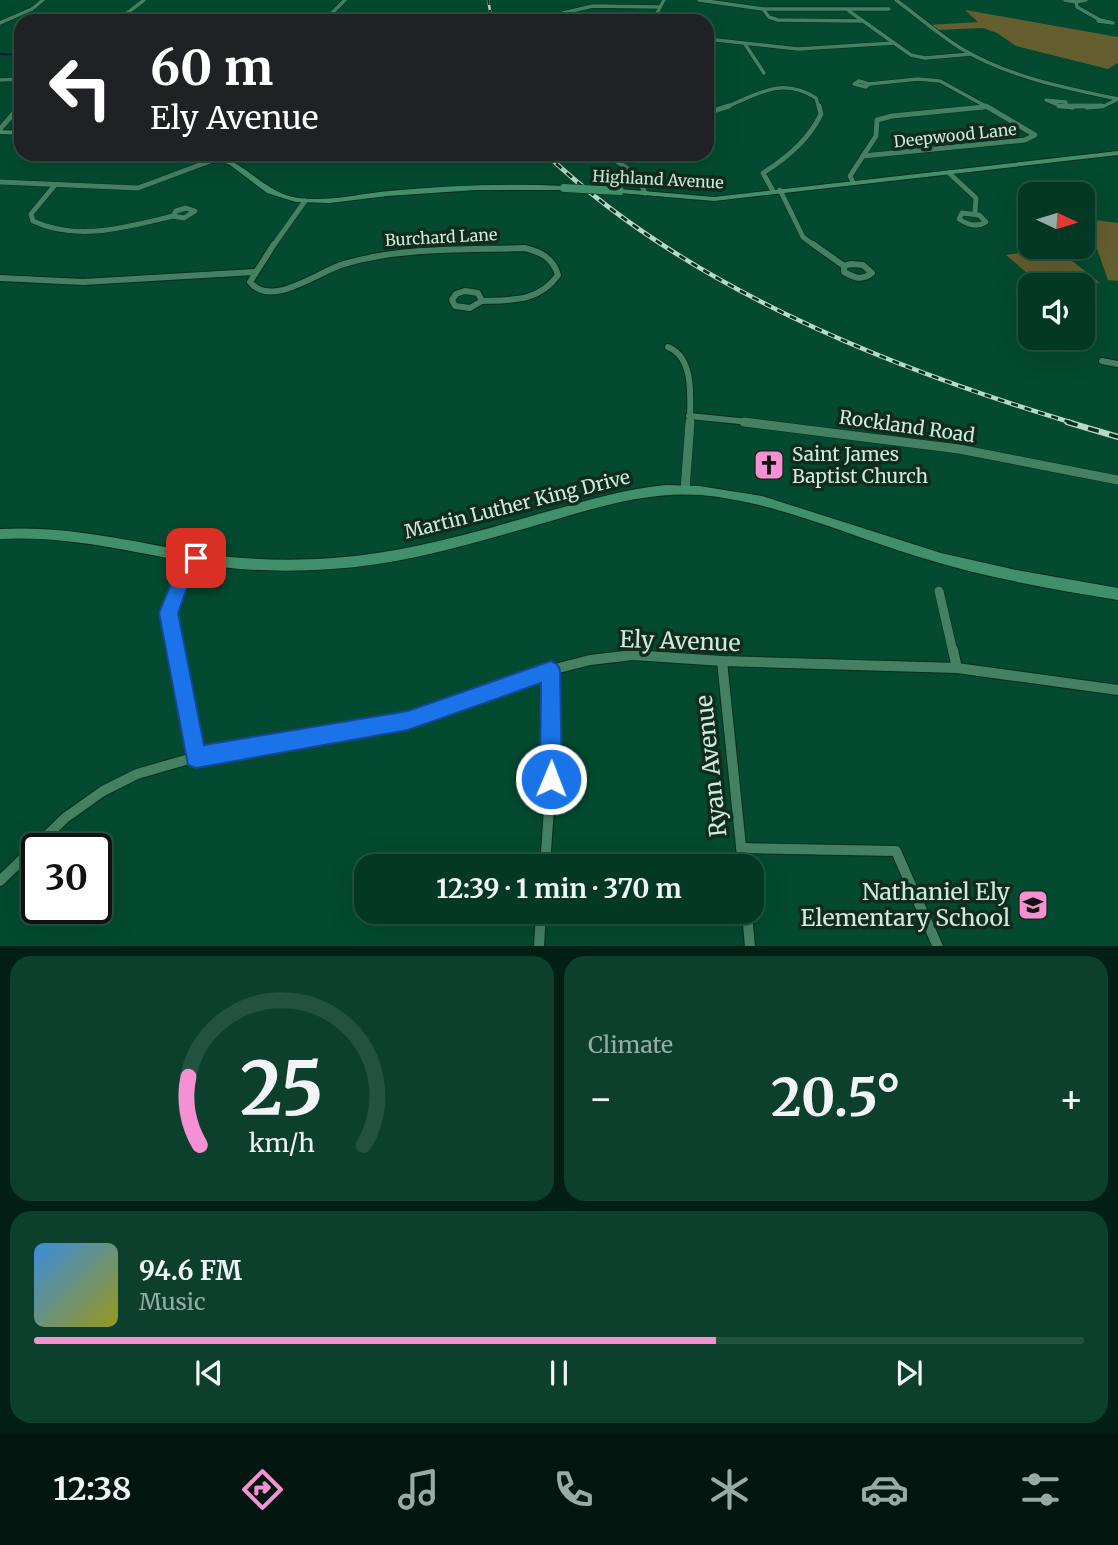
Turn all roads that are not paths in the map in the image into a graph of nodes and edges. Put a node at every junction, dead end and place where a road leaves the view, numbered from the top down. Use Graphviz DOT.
graph roads {
  1 [pos="43,0"];
  2 [pos="144,0"];
  3 [pos="345,0"];
  4 [pos="664,0"];
  5 [pos="699,0"];
  6 [pos="821,0"];
  7 [pos="896,0"];
  8 [pos="1065,0"];
  9 [pos="1086,0"];
  10 [pos="724,2"];
  11 [pos="1076,2"];
  12 [pos="659,7"];
  13 [pos="763,9"];
  14 [pos="890,9"];
  15 [pos="822,10"];
  16 [pos="848,10"];
  17 [pos="21,14"];
  18 [pos="126,14"];
  19 [pos="331,14"];
  20 [pos="562,14"];
  21 [pos="658,14"];
  22 [pos="1100,20"];
  23 [pos="862,21"];
  24 [pos="714,40"];
  25 [pos="894,43"];
  26 [pos="745,44"];
  27 [pos="971,54"];
  28 [pos="764,73"];
  29 [pos="869,84"];
  30 [pos="1118,99"];
  31 [pos="986,106"];
  32 [pos="1066,106"];
  33 [pos="714,111"];
  34 [pos="14,114"];
  35 [pos="0,131"];
  36 [pos="1118,153"];
  37 [pos="863,156"];
  38 [pos="213,161"];
  39 [pos="233,161"];
  40 [pos="616,161"];
  41 [pos="949,173"];
  42 [pos="0,182"];
  43 [pos="853,182"];
  44 [pos="55,185"];
  45 [pos="776,191"];
  46 [pos="645,193"];
  47 [pos="305,201"];
  48 [pos="975,214"];
  49 [pos="173,216"];
  50 [pos="844,267"];
  51 [pos="254,272"];
  52 [pos="0,278"];
  53 [pos="482,301"];
  54 [pos="668,347"];
  55 [pos="1102,361"];
  56 [pos="1118,364"];
  57 [pos="689,416"];
  58 [pos="1118,480"];
  59 [pos="685,490"];
  60 [pos="0,534"];
  61 [pos="196,558"];
  62 [pos="939,591"];
  63 [pos="1118,594"];
  64 [pos="722,661"];
  65 [pos="957,668"];
  66 [pos="551,670"];
  67 [pos="1118,690"];
  68 [pos="196,757"];
  69 [pos="741,848"];
  70 [pos="546,854"];
  71 [pos="742,854"];
  72 [pos="0,881"];
  73 [pos="540,924"];
  74 [pos="748,924"];
  75 [pos="539,946"];
  76 [pos="750,946"];
  77 [pos="938,946"];
  1 -- 17 [label="street"];
  2 -- 18 [label="street"];
  3 -- 19 [label="street"];
  4 -- 12 [label="street"];
  5 -- 10 [label="street"];
  6 -- 15 [label="street"];
  7 -- 27 [label="street"];
  8 -- 11 [label="street"];
  9 -- 11 [label="street"];
  10 -- 13 [label="street"];
  11 -- 22 [label="street"];
  12 -- 20 [label="street"];
  12 -- 21 [label="street"];
  13 -- 15 [label="street"];
  13 -- 23 [label="street"];
  14 -- 16 [label="street"];
  15 -- 16 [label="street"];
  16 -- 23 [label="street"];
  23 -- 25 [label="street"];
  24 -- 26 [label="street"];
  25 -- 26 [label="street"];
  25 -- 27 [label="street"];
  26 -- 28 [label="street"];
  27 -- 30 [label="street"];
  29 -- 31 [label="street, Deepwood Lane"];
  30 -- 32 [label="street"];
  31 -- 37 [label="street"];
  31 -- 37 [label="street, Deepwood Lane"];
  33 -- 45 [label="street"];
  34 -- 35 [label="street"];
  36 -- 41 [label="street, Highland Avenue"];
  37 -- 43 [label="street"];
  38 -- 44 [label="street"];
  39 -- 47 [label="street, Highland Avenue"];
  40 -- 46 [label="street"];
  41 -- 43 [label="street, Highland Avenue"];
  41 -- 48 [label="street"];
  42 -- 44 [label="street"];
  43 -- 45 [label="street, Highland Avenue"];
  44 -- 49 [label="street"];
  45 -- 46 [label="street, Highland Avenue"];
  45 -- 50 [label="street"];
  46 -- 47 [label="street, Highland Avenue, bridge"];
  47 -- 51 [label="street"];
  51 -- 52 [label="street"];
  51 -- 53 [label="street, Burchard Lane"];
  54 -- 57 [label="street"];
  55 -- 56 [label="street"];
  57 -- 58 [label="street, Rockland Road"];
  57 -- 59 [label="street"];
  59 -- 61 [label="street, Martin Luther King Drive"];
  59 -- 63 [label="street, Martin Luther King Drive"];
  60 -- 61 [label="street, Martin Luther King Drive"];
  61 -- 68 [label="street"];
  62 -- 65 [label="street"];
  64 -- 65 [label="street, Ely Avenue"];
  64 -- 66 [label="street, Ely Avenue"];
  64 -- 69 [label="street, Ryan Avenue"];
  65 -- 67 [label="street, Ely Avenue"];
  66 -- 68 [label="street, Ely Avenue"];
  66 -- 70 [label="street"];
  68 -- 72 [label="street, Ely Avenue"];
  69 -- 71 [label="street, Ryan Avenue"];
  69 -- 77 [label="street"];
  73 -- 75 [label="street"];
  74 -- 76 [label="street"];
}
